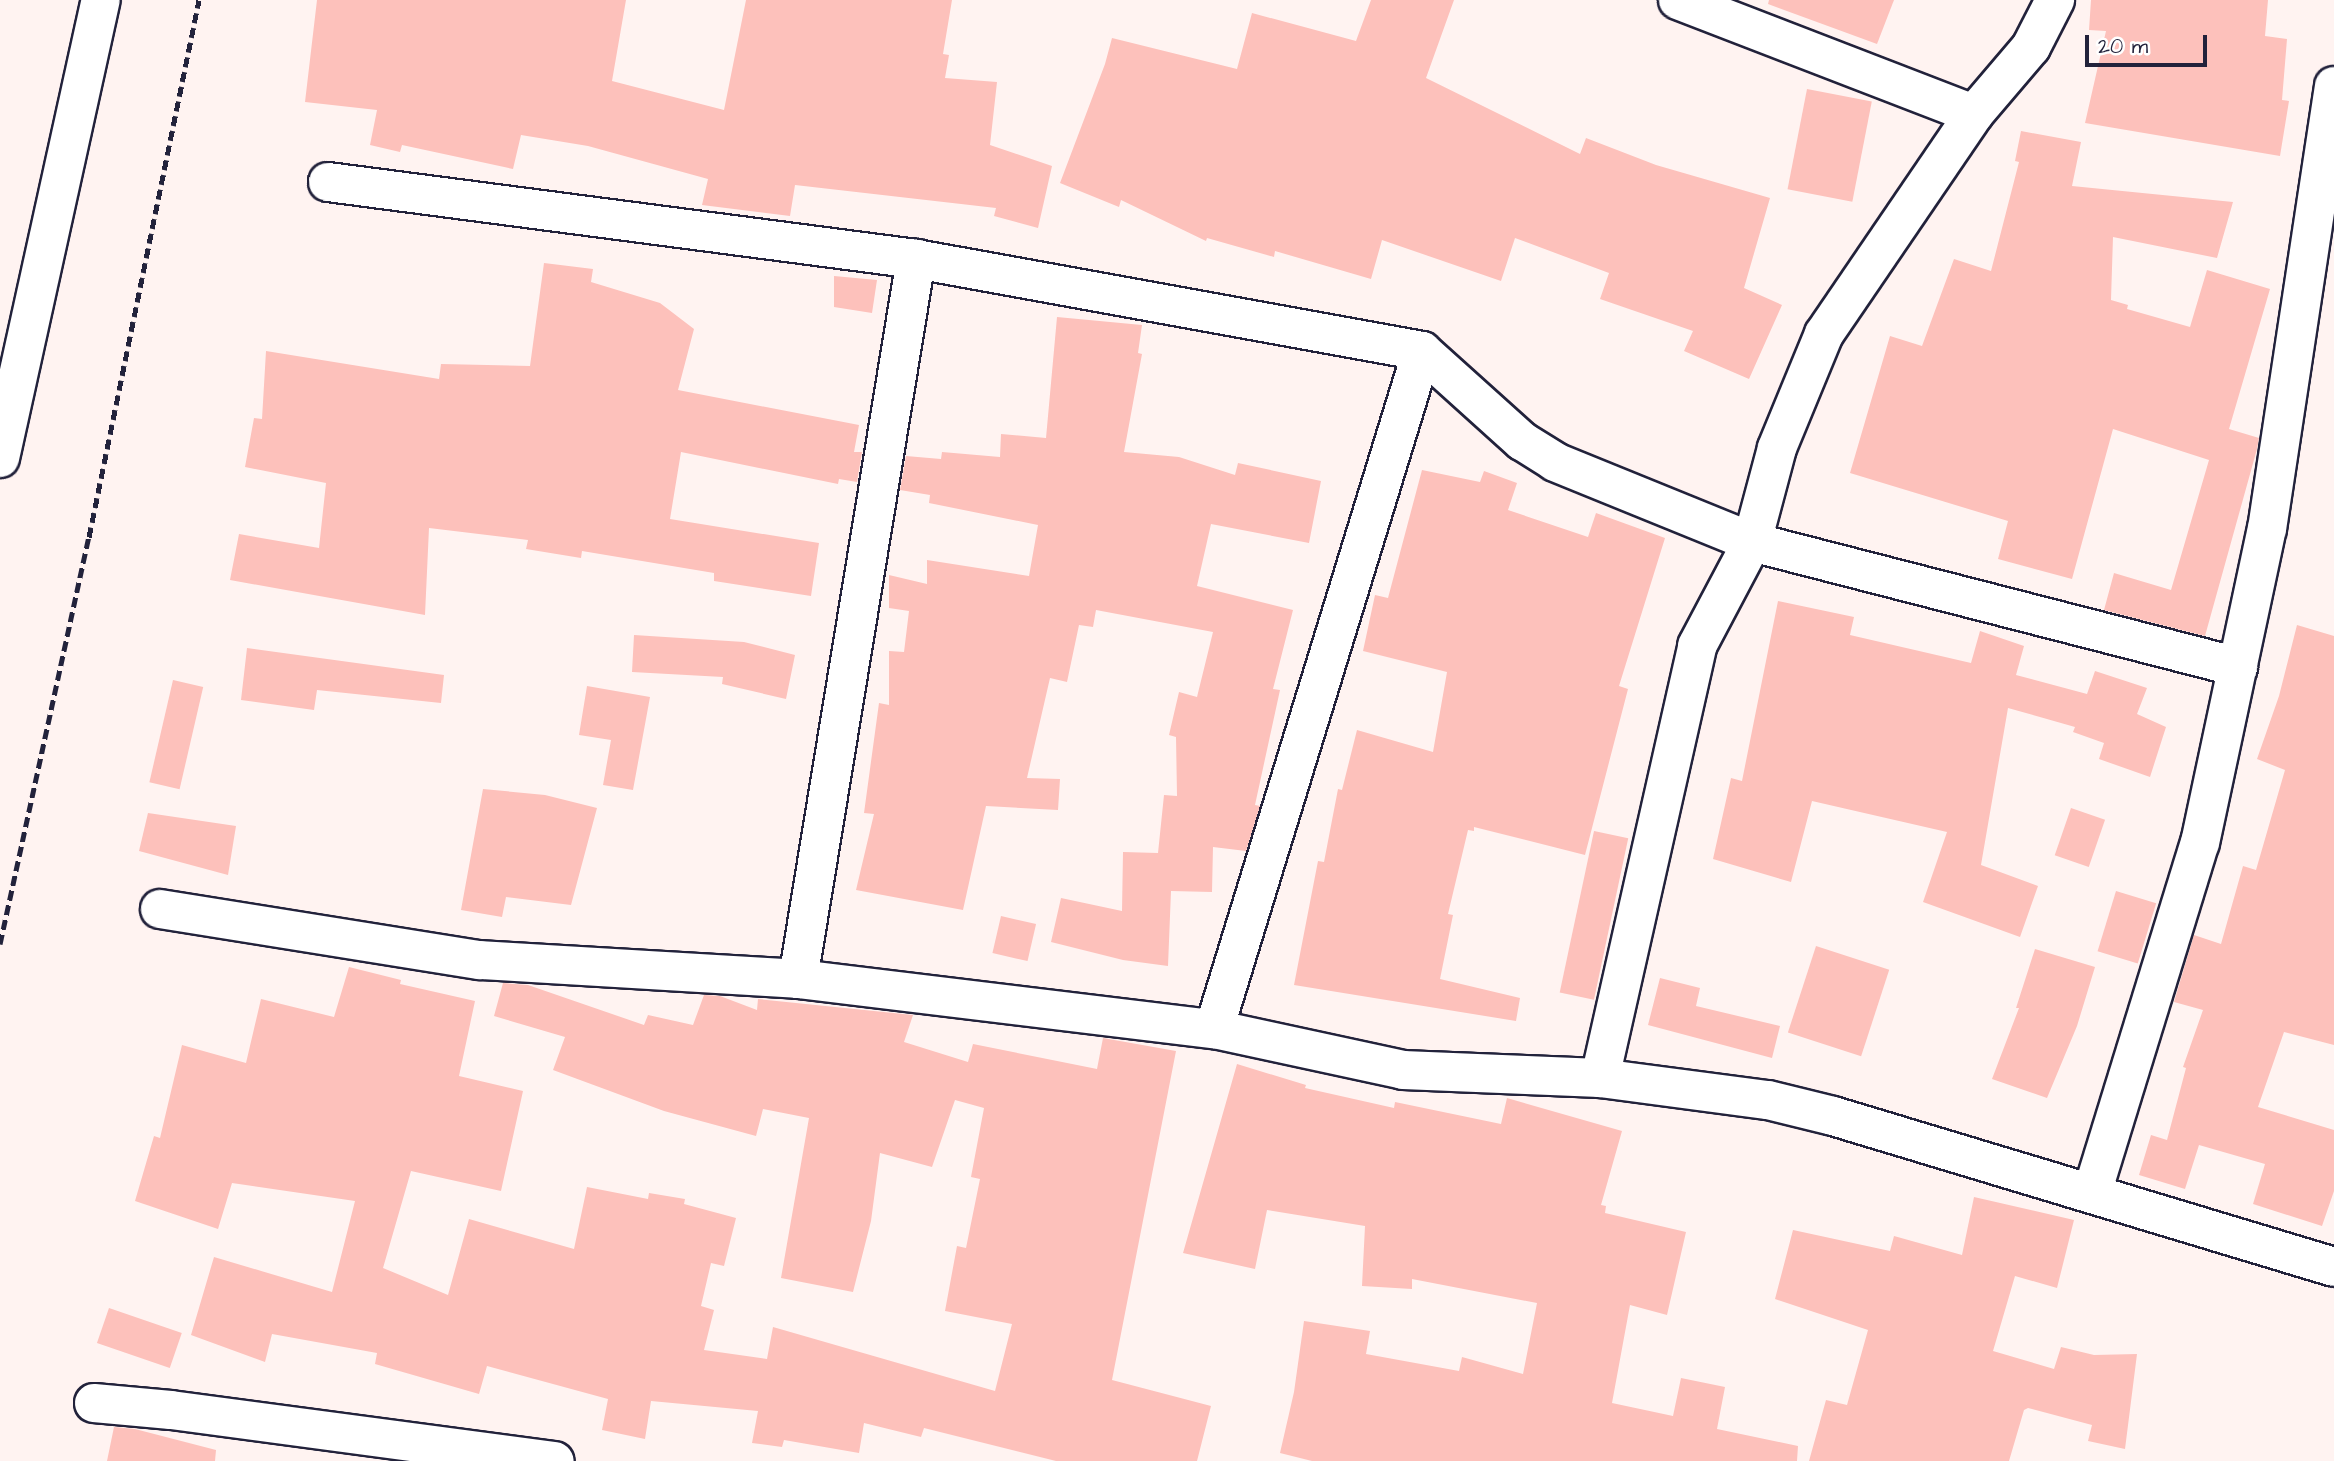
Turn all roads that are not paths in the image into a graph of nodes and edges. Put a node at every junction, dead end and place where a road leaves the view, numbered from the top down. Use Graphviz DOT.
graph roads {
  1 [pos="101,0"];
  2 [pos="1678,0"];
  3 [pos="2054,0"];
  4 [pos="2334,86"];
  5 [pos="1974,114"];
  6 [pos="328,183"];
  7 [pos="916,259"];
  8 [pos="1422,351"];
  9 [pos="0,458"];
  10 [pos="1752,542"];
  11 [pos="2238,667"];
  12 [pos="160,909"];
  13 [pos="798,979"];
  14 [pos="1214,1029"];
  15 [pos="1600,1078"];
  16 [pos="2092,1193"];
  17 [pos="2334,1267"];
  18 [pos="94,1403"];
  19 [pos="513,1459"];
  20 [pos="555,1461"];
  1 -- 9 [label="street"];
  2 -- 5 [label="street"];
  3 -- 5 [label="street"];
  4 -- 11 [label="street"];
  5 -- 10 [label="street"];
  6 -- 7 [label="street"];
  7 -- 8 [label="street"];
  7 -- 13 [label="street"];
  8 -- 10 [label="street"];
  8 -- 14 [label="street"];
  10 -- 11 [label="street"];
  10 -- 15 [label="street"];
  11 -- 16 [label="street"];
  12 -- 13 [label="street"];
  13 -- 14 [label="street"];
  14 -- 15 [label="street"];
  15 -- 16 [label="street"];
  16 -- 17 [label="street"];
  18 -- 19 [label="street"];
  19 -- 20 [label="street"];
}
